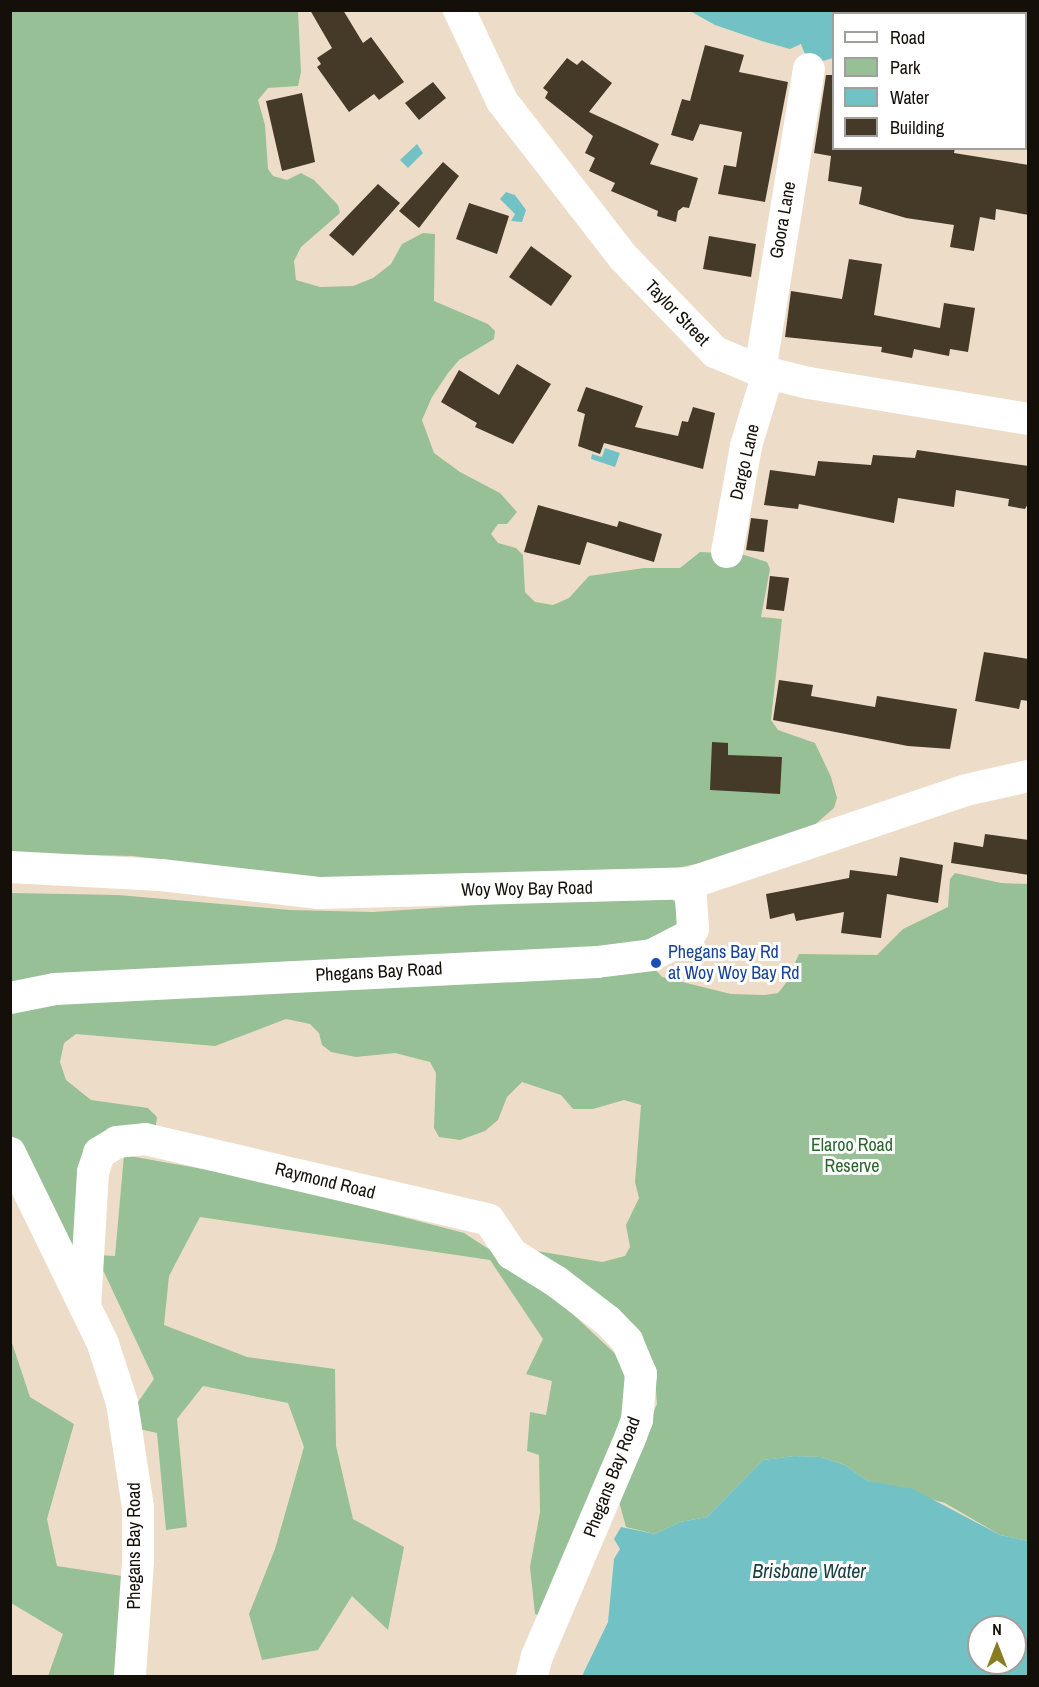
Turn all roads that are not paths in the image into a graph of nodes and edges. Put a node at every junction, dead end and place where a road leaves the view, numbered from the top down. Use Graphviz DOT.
graph roads {
  1 [pos="459,10"];
  2 [pos="809,69"];
  3 [pos="764,372"];
  4 [pos="1029,419"];
  5 [pos="727,552"];
  6 [pos="1029,776"];
  7 [pos="10,867"];
  8 [pos="690,883"];
  9 [pos="10,998"];
  10 [pos="10,1153"];
  11 [pos="85,1307"];
  12 [pos="641,1374"];
  13 [pos="130,1677"];
  14 [pos="532,1677"];
  1 -- 3 [label="street, Taylor Street"];
  2 -- 3 [label="street, Goora Lane"];
  3 -- 4 [label="street, Taylor Street"];
  3 -- 5 [label="street, Dargo Lane"];
  6 -- 8 [label="street, Woy Woy Bay Road"];
  7 -- 8 [label="street, Woy Woy Bay Road"];
  8 -- 9 [label="street, Phegans Bay Road"];
  10 -- 11 [label="street, Phegans Bay Road"];
  11 -- 12 [label="street, Raymond Road"];
  11 -- 13 [label="street, Phegans Bay Road"];
  12 -- 14 [label="street, Phegans Bay Road"];
}
